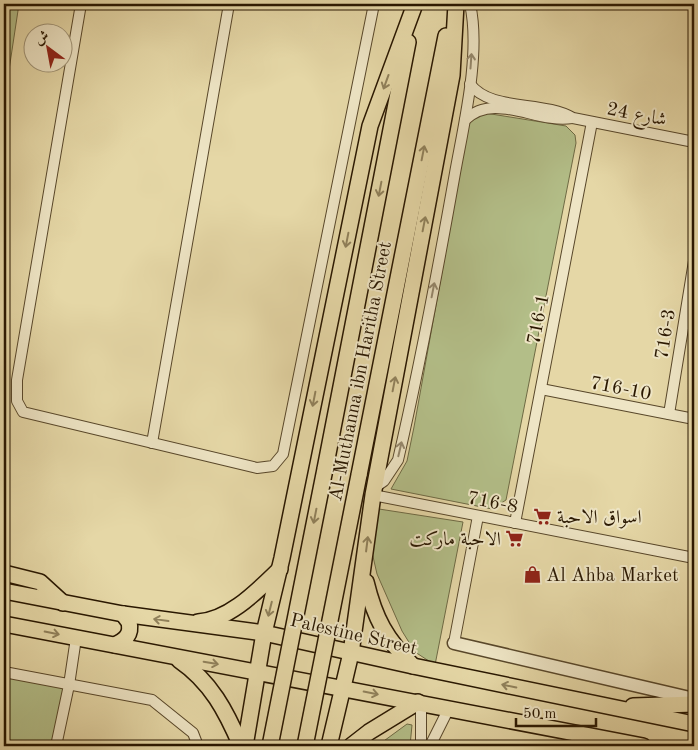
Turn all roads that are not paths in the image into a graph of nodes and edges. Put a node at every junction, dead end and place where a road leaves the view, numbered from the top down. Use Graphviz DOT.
graph roads {
  1 [pos="81,4"];
  2 [pos="229,4"];
  3 [pos="374,4"];
  4 [pos="416,4"];
  5 [pos="453,4"];
  6 [pos="456,4"];
  7 [pos="470,4"];
  8 [pos="470,84"];
  9 [pos="572,118"];
  10 [pos="465,120"];
  11 [pos="592,122"];
  12 [pos="694,142"];
  13 [pos="694,261"];
  14 [pos="541,389"];
  15 [pos="669,414"];
  16 [pos="694,419"];
  17 [pos="152,443"];
  18 [pos="374,492"];
  19 [pos="478,516"];
  20 [pos="515,523"];
  21 [pos="694,558"];
  22 [pos="280,569"];
  23 [pos="4,573"];
  24 [pos="364,574"];
  25 [pos="4,591"];
  26 [pos="63,603"];
  27 [pos="123,614"];
  28 [pos="183,623"];
  29 [pos="4,624"];
  30 [pos="264,633"];
  31 [pos="76,638"];
  32 [pos="454,643"];
  33 [pos="115,645"];
  34 [pos="351,653"];
  35 [pos="173,657"];
  36 [pos="413,666"];
  37 [pos="4,672"];
  38 [pos="257,672"];
  39 [pos="69,685"];
  40 [pos="344,688"];
  41 [pos="694,699"];
  42 [pos="419,702"];
  43 [pos="694,704"];
  44 [pos="450,708"];
  45 [pos="615,708"];
  46 [pos="694,724"];
  47 [pos="56,746"];
  48 [pos="198,746"];
  49 [pos="241,746"];
  50 [pos="245,746"];
  51 [pos="270,746"];
  52 [pos="305,746"];
  53 [pos="329,746"];
  54 [pos="351,746"];
  55 [pos="421,746"];
  56 [pos="430,746"];
  57 [pos="643,746"];
  1 -- 17 [label="street"];
  2 -- 17 [label="street"];
  3 -- 17 [label="street"];
  4 -- 22 [label="main road, one-way"];
  4 -- 51 [label="main road, Al-Muthanna ibn Haritha Street, one-way, bridge"];
  52 -- 5 [label="main road, Al-Muthanna ibn Haritha Street, one-way, bridge"];
  18 -- 6 [label="main road, one-way"];
  8 -- 7 [label="street, one-way"];
  8 -- 9 [label="street, شارع 24"];
  8 -- 10 [label="street"];
  9 -- 10 [label="street, شارع 24"];
  9 -- 11 [label="street, شارع 24"];
  18 -- 10 [label="street, one-way"];
  11 -- 12 [label="street, شارع 24"];
  11 -- 14 [label="street, 716-1"];
  13 -- 15 [label="street, 716-3"];
  14 -- 15 [label="street, 716-10"];
  14 -- 20 [label="street, 716-1"];
  15 -- 16 [label="street, 716-10"];
  18 -- 19 [label="street, 716-8"];
  24 -- 18 [label="main road, one-way"];
  19 -- 20 [label="street, 716-8"];
  19 -- 32 [label="street"];
  20 -- 21 [label="street, 716-8"];
  22 -- 28 [label="main road"];
  22 -- 30 [label="main road, one-way"];
  23 -- 26 [label="main road"];
  24 -- 34 [label="main road"];
  24 -- 36 [label="main road"];
  25 -- 26 [label="main road, Palestine Street"];
  26 -- 27 [label="main road, Palestine Street"];
  28 -- 27 [label="main road, Palestine Street, one-way"];
  27 -- 33 [label="main road"];
  28 -- 30 [label="main road, Palestine Street"];
  29 -- 31 [label="main road, one-way"];
  30 -- 34 [label="main road, Palestine Street"];
  30 -- 38 [label="main road"];
  31 -- 33 [label="main road"];
  31 -- 39 [label="street"];
  32 -- 41 [label="street"];
  33 -- 35 [label="main road"];
  34 -- 36 [label="main road, Palestine Street"];
  34 -- 40 [label="main road"];
  35 -- 38 [label="main road, one-way"];
  35 -- 49 [label="main road"];
  45 -- 36 [label="main road, Palestine Street, one-way"];
  37 -- 39 [label="street"];
  38 -- 40 [label="main road"];
  38 -- 50 [label="main road"];
  39 -- 47 [label="street"];
  39 -- 48 [label="street"];
  40 -- 42 [label="main road, one-way"];
  40 -- 53 [label="main road"];
  42 -- 44 [label="main road"];
  42 -- 54 [label="main road"];
  42 -- 55 [label="street"];
  43 -- 45 [label="main road"];
  44 -- 56 [label="street"];
  44 -- 57 [label="main road"];
  45 -- 46 [label="main road, Palestine Street"];
}
